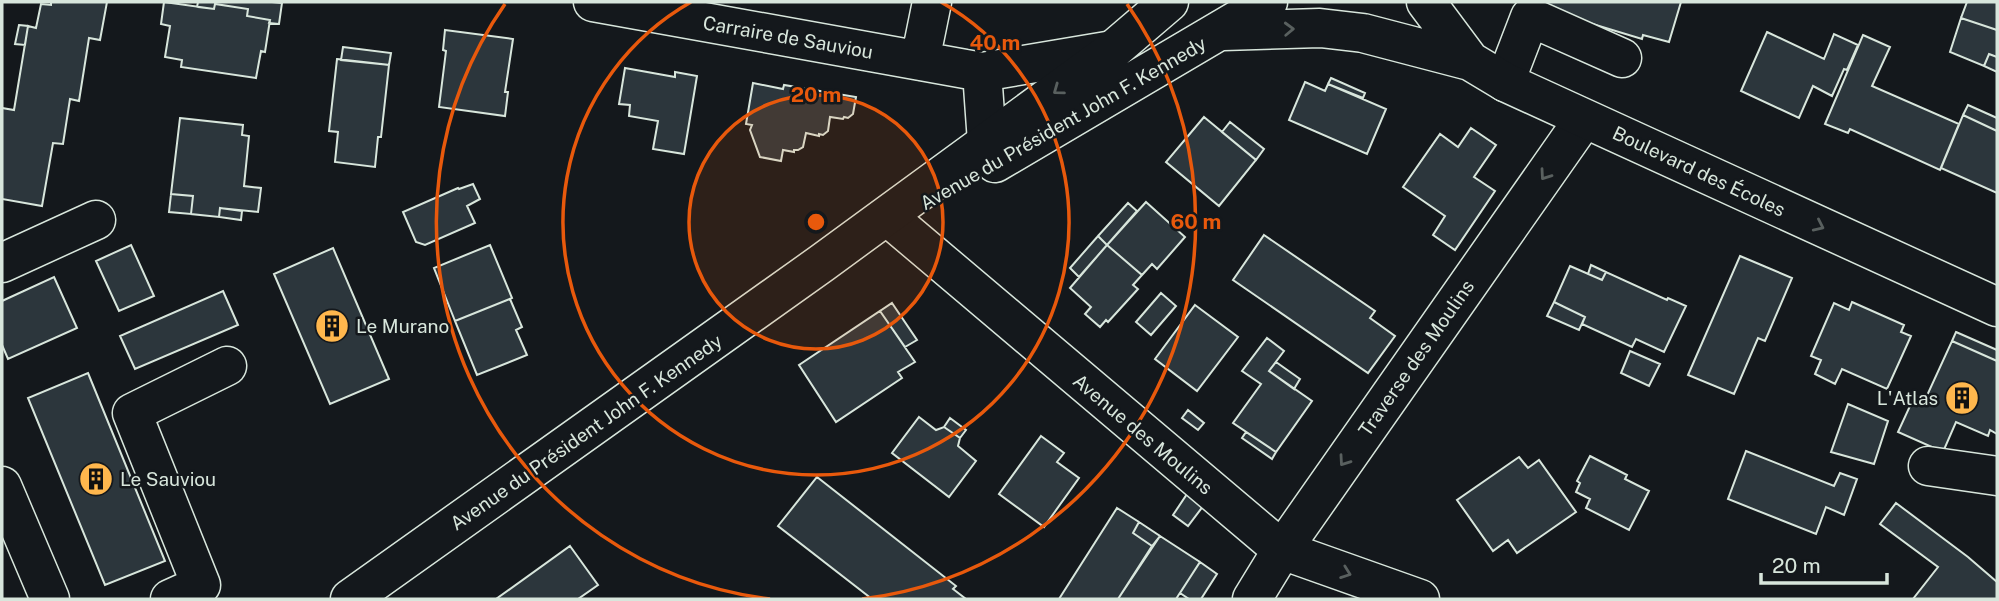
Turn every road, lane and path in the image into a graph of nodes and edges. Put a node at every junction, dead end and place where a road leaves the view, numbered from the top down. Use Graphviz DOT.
graph roads {
  1 [pos="593,2"];
  2 [pos="932,2"];
  3 [pos="1169,2"];
  4 [pos="1268,2"];
  5 [pos="1426,2"];
  6 [pos="1524,9"];
  7 [pos="1221,31"];
  8 [pos="1113,50"];
  9 [pos="1622,58"];
  10 [pos="920,61"];
  11 [pos="1470,61"];
  12 [pos="982,72"];
  13 [pos="1505,82"];
  14 [pos="1584,119"];
  15 [pos="987,142"];
  16 [pos="96,220"];
  17 [pos="894,222"];
  18 [pos="2,263"];
  19 [pos="822,263"];
  20 [pos="1997,307"];
  21 [pos="227,366"];
  22 [pos="1928,466"];
  23 [pos="2,485"];
  24 [pos="1997,495"];
  25 [pos="1282,550"];
  26 [pos="50,599"];
  27 [pos="170,599"];
  28 [pos="350,599"];
  29 [pos="1252,599"];
  30 [pos="1420,599"];
  1 -- 10 [label="main road, Carraire de Sauviou"];
  2 -- 10 [label="main road"];
  3 -- 8 [label="main road, Avenue du Président John F. Kennedy"];
  4 -- 7 [label="main road, Avenue du Président John F. Kennedy"];
  5 -- 11 [label="main road, Boulevard des Écoles"];
  6 -- 9 [label="main road"];
  6 -- 13 [label="main road"];
  7 -- 11 [label="main road, one-way"];
  7 -- 17 [label="main road, Avenue du Président John F. Kennedy"];
  8 -- 12 [label="main road, Carraire de Sauviou"];
  8 -- 15 [label="main road, Avenue du Président John F. Kennedy, one-way"];
  10 -- 12 [label="main road, Carraire de Sauviou"];
  11 -- 13 [label="main road, Boulevard des Écoles"];
  12 -- 15 [label="main road"];
  13 -- 14 [label="main road, Boulevard des Écoles"];
  14 -- 20 [label="main road, Boulevard des Écoles, one-way"];
  14 -- 25 [label="main road, Traverse des Moulins, one-way"];
  15 -- 19 [label="main road, Avenue du Président John F. Kennedy"];
  16 -- 18 [label="main road"];
  17 -- 19 [label="main road, Avenue du Président John F. Kennedy"];
  17 -- 25 [label="main road, Avenue des Moulins"];
  19 -- 28 [label="main road, Avenue du Président John F. Kennedy"];
  21 -- 27 [label="main road"];
  22 -- 24 [label="main road"];
  23 -- 26 [label="main road"];
  25 -- 29 [label="main road, Traverse des Moulins"];
  25 -- 30 [label="main road, Avenue des Moulins, one-way"];
}
